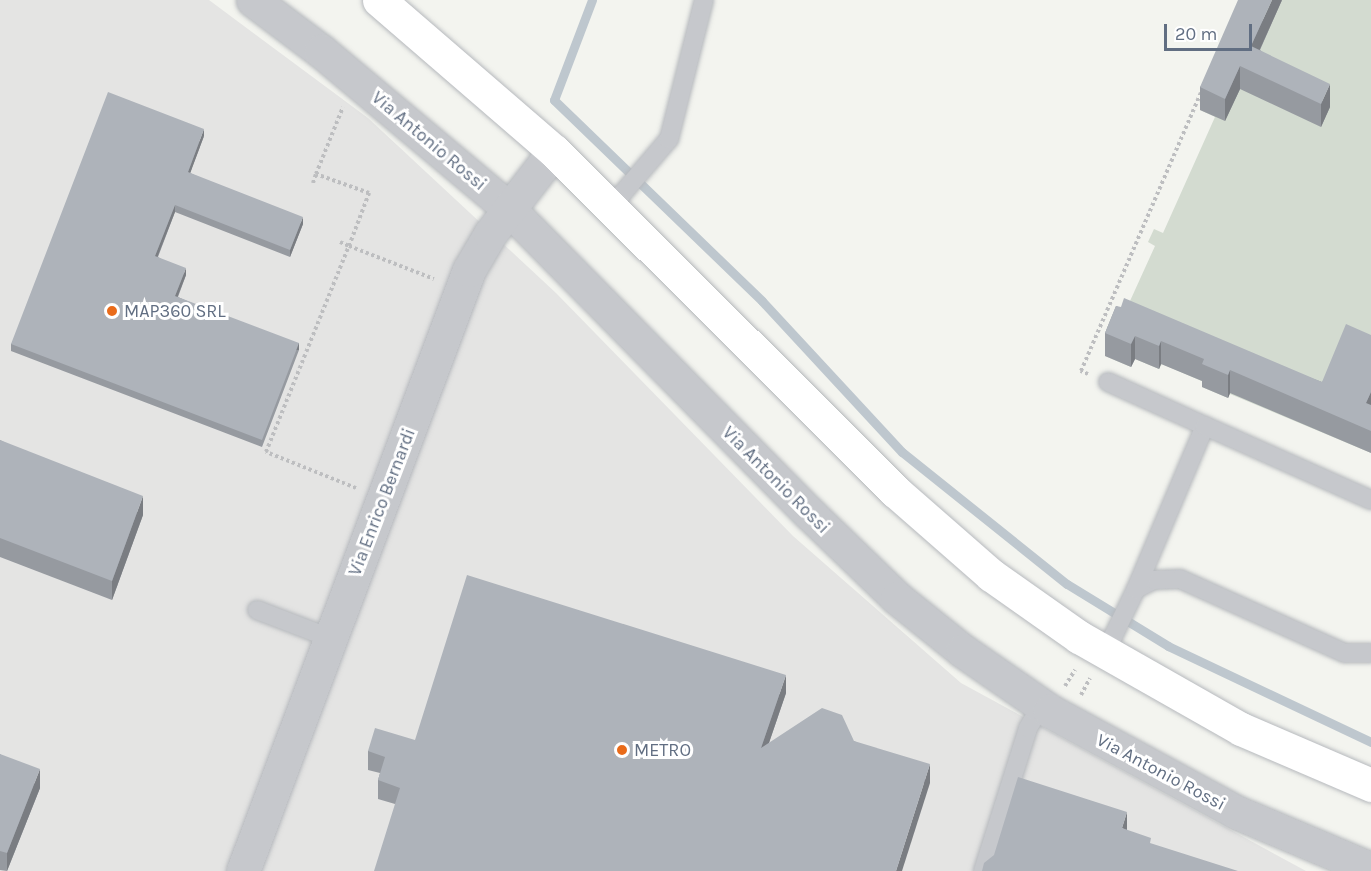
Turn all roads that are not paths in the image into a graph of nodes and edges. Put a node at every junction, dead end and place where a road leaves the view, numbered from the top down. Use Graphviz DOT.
graph roads {
  1 [pos="253,0"];
  2 [pos="379,0"];
  3 [pos="704,0"];
  4 [pos="554,151"];
  5 [pos="618,199"];
  6 [pos="508,209"];
  7 [pos="1108,382"];
  8 [pos="1205,426"];
  9 [pos="1371,500"];
  10 [pos="1134,594"];
  11 [pos="257,610"];
  12 [pos="330,638"];
  13 [pos="1112,639"];
  14 [pos="1371,653"];
  15 [pos="1041,706"];
  16 [pos="1371,785"];
  17 [pos="1369,862"];
  18 [pos="243,871"];
  19 [pos="983,871"];
  1 -- 6 [label="street, Via Antonio Rossi"];
  2 -- 4 [label="main road"];
  3 -- 5 [label="lane"];
  4 -- 5 [label="main road"];
  4 -- 6 [label="street, Via Enrico Bernardi"];
  5 -- 13 [label="main road"];
  6 -- 12 [label="street, Via Enrico Bernardi"];
  6 -- 15 [label="street, Via Antonio Rossi"];
  7 -- 8 [label="lane"];
  8 -- 9 [label="lane"];
  8 -- 10 [label="lane"];
  10 -- 13 [label="lane"];
  10 -- 14 [label="lane"];
  11 -- 12 [label="lane"];
  12 -- 18 [label="street, Via Enrico Bernardi"];
  13 -- 16 [label="main road"];
  15 -- 17 [label="street, Via Antonio Rossi"];
  15 -- 19 [label="lane"];
}
